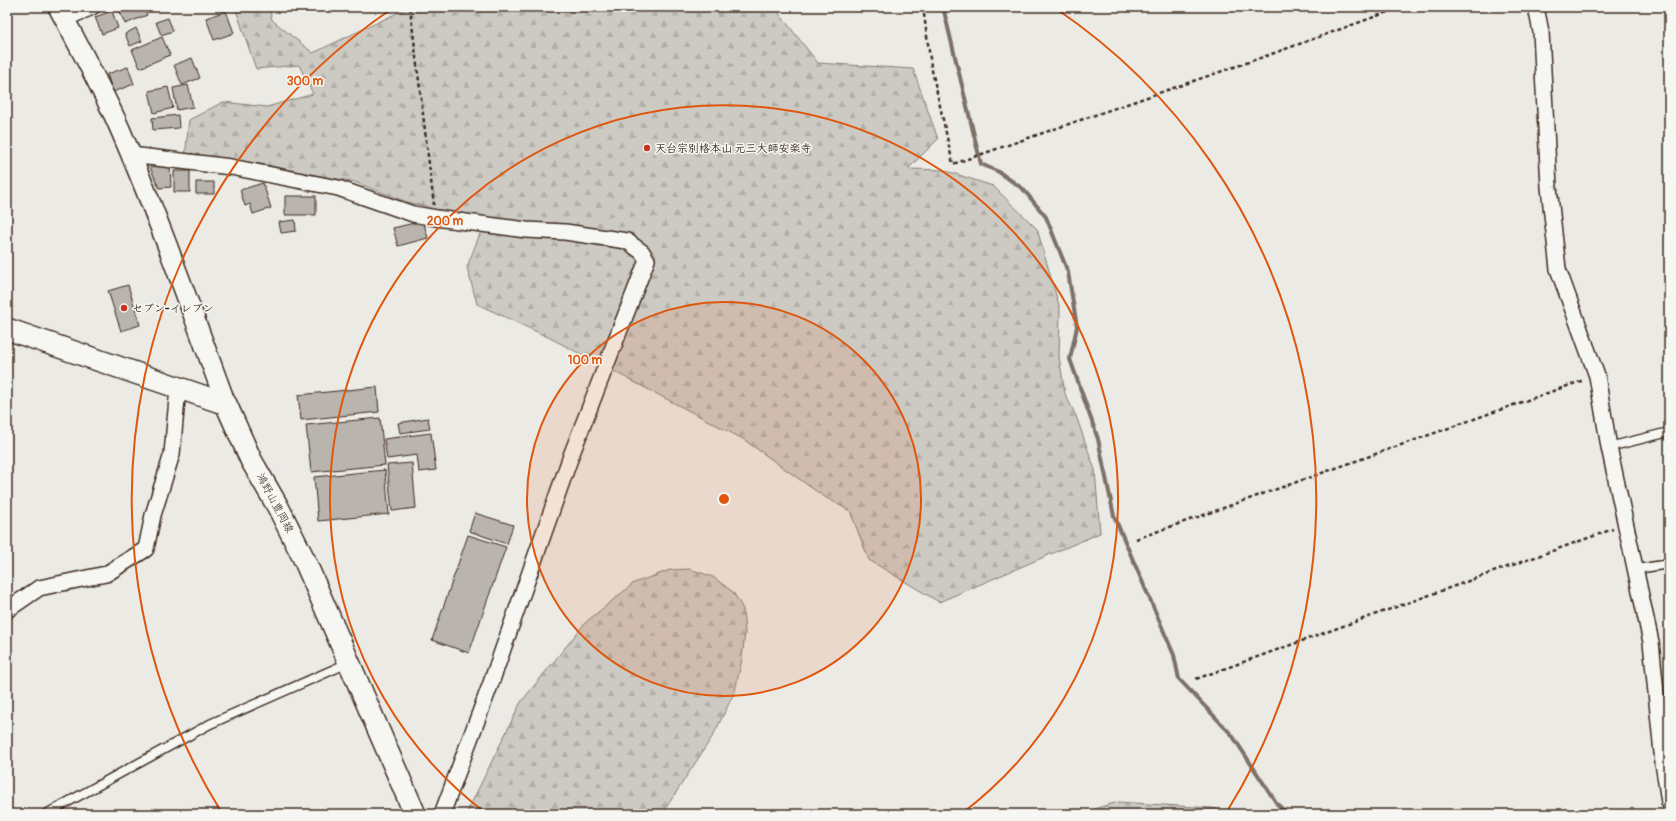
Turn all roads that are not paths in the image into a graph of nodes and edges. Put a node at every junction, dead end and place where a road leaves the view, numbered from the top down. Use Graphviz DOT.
graph roads {
  1 [pos="92,7"];
  2 [pos="1536,7"];
  3 [pos="61,13"];
  4 [pos="131,155"];
  5 [pos="7,329"];
  6 [pos="178,388"];
  7 [pos="226,404"];
  8 [pos="1669,432"];
  9 [pos="1609,447"];
  10 [pos="1669,564"];
  11 [pos="1636,569"];
  12 [pos="7,610"];
  13 [pos="348,663"];
  14 [pos="1669,802"];
  15 [pos="46,814"];
  16 [pos="415,814"];
  17 [pos="442,814"];
  1 -- 3 [label="street"];
  2 -- 9 [label="street"];
  3 -- 4 [label="street"];
  4 -- 7 [label="street"];
  4 -- 17 [label="street"];
  5 -- 6 [label="main road"];
  6 -- 7 [label="main road"];
  6 -- 12 [label="street"];
  7 -- 13 [label="main road, 鴻野山豊岡線"];
  8 -- 9 [label="lane"];
  9 -- 11 [label="street"];
  10 -- 11 [label="lane"];
  11 -- 14 [label="street"];
  13 -- 15 [label="lane"];
  13 -- 16 [label="main road, 鴻野山豊岡線"];
}
